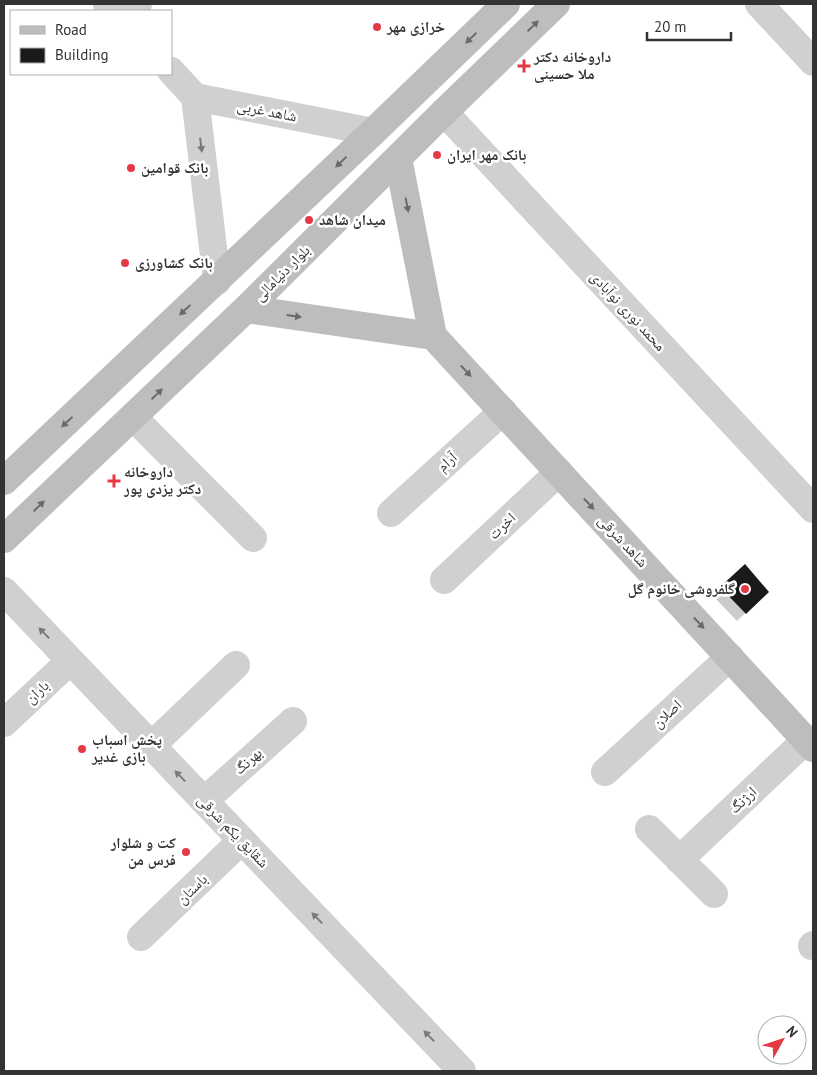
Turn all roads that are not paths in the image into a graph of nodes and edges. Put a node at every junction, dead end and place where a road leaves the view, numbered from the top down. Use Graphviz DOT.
graph roads {
  1 [pos="506,4"];
  2 [pos="556,4"];
  3 [pos="759,4"];
  4 [pos="813,62"];
  5 [pos="172,72"];
  6 [pos="195,97"];
  7 [pos="444,112"];
  8 [pos="373,132"];
  9 [pos="398,158"];
  10 [pos="216,280"];
  11 [pos="246,309"];
  12 [pos="433,336"];
  13 [pos="503,411"];
  14 [pos="133,417"];
  15 [pos="559,472"];
  16 [pos="4,481"];
  17 [pos="813,509"];
  18 [pos="391,513"];
  19 [pos="253,538"];
  20 [pos="4,540"];
  21 [pos="444,580"];
  22 [pos="4,591"];
  23 [pos="730,657"];
  24 [pos="70,661"];
  25 [pos="236,665"];
  26 [pos="293,721"];
  27 [pos="4,723"];
  28 [pos="810,744"];
  29 [pos="152,746"];
  30 [pos="606,772"];
  31 [pos="204,801"];
  32 [pos="649,829"];
  33 [pos="242,840"];
  34 [pos="679,860"];
  35 [pos="714,894"];
  36 [pos="141,938"];
  37 [pos="462,1071"];
  1 -- 8 [label="main road, one-way"];
  7 -- 2 [label="main road, بلوار دنیامالی, one-way"];
  3 -- 4 [label="street"];
  5 -- 6 [label="street"];
  6 -- 8 [label="street, شاهد غربی"];
  6 -- 10 [label="street, one-way"];
  7 -- 9 [label="main road, بلوار دنیامالی"];
  7 -- 17 [label="street, محمد نوری نوآبادی"];
  8 -- 10 [label="main road, one-way"];
  9 -- 11 [label="main road, بلوار دنیامالی"];
  9 -- 12 [label="main road, one-way"];
  10 -- 16 [label="main road, one-way"];
  11 -- 12 [label="main road, one-way"];
  14 -- 11 [label="main road, بلوار دنیامالی, one-way"];
  12 -- 13 [label="main road, شاهد شرقی, one-way"];
  13 -- 15 [label="main road, شاهد شرقی"];
  13 -- 18 [label="street, آرام"];
  14 -- 19 [label="street"];
  20 -- 14 [label="main road, بلوار دنیامالی, one-way"];
  15 -- 21 [label="street, اخرت"];
  15 -- 23 [label="main road, شاهد شرقی, one-way"];
  24 -- 22 [label="street, شقایق یکم شرقی, one-way"];
  23 -- 28 [label="main road, شاهد شرقی"];
  23 -- 30 [label="street, اصلان"];
  24 -- 27 [label="street, باران"];
  24 -- 29 [label="street, شقایق یکم شرقی"];
  25 -- 29 [label="street"];
  26 -- 31 [label="street, بهرنگ"];
  28 -- 34 [label="street, ارژنگ"];
  31 -- 29 [label="street, شقایق یکم شرقی, one-way"];
  31 -- 33 [label="street, شقایق یکم شرقی"];
  32 -- 34 [label="street"];
  33 -- 36 [label="street, باستان"];
  37 -- 33 [label="street, شقایق یکم شرقی, one-way"];
  34 -- 35 [label="street"];
}
